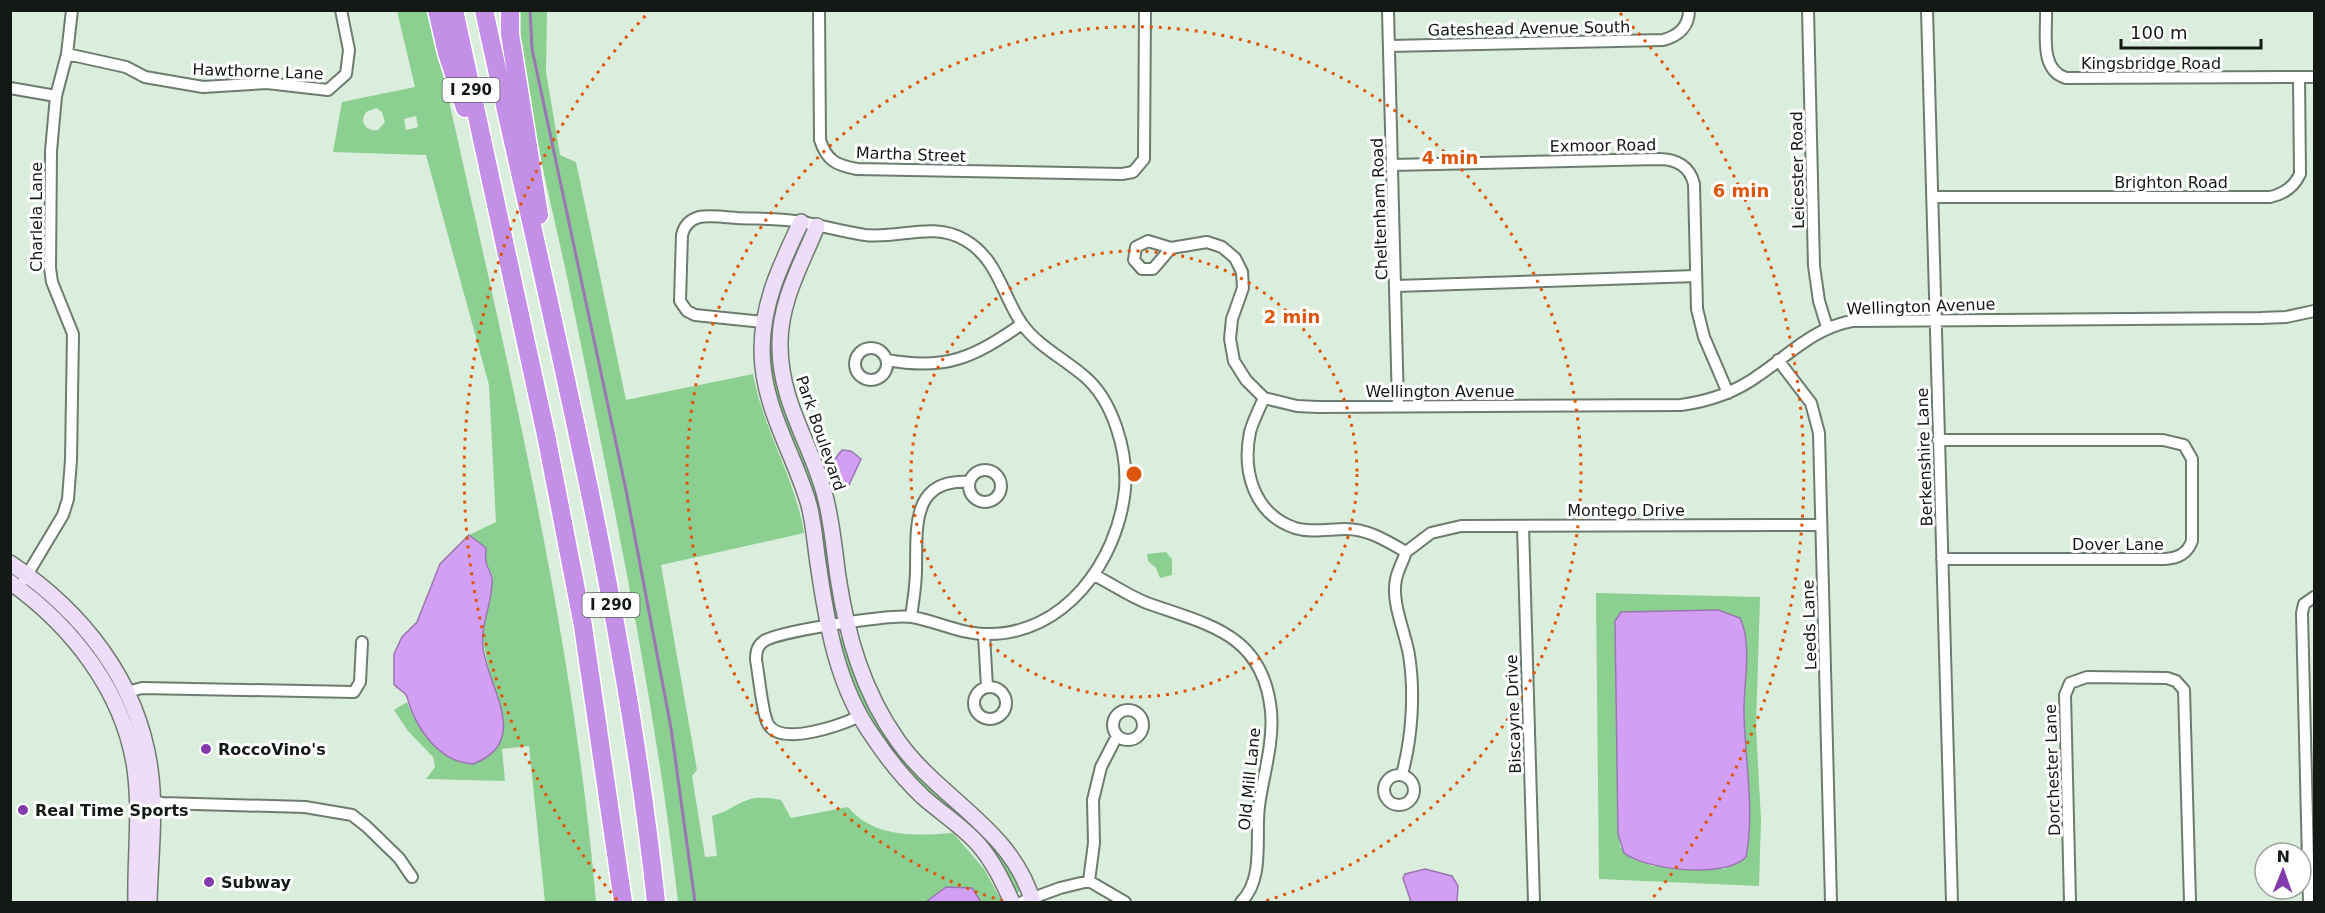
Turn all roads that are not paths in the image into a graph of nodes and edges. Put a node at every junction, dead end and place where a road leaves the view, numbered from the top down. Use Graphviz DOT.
graph roads {
  1 [pos="72,10"];
  2 [pos="341,10"];
  3 [pos="437,10"];
  4 [pos="453,10"];
  5 [pos="484,10"];
  6 [pos="510,10"];
  7 [pos="819,10"];
  8 [pos="1145,10"];
  9 [pos="1388,10"];
  10 [pos="1689,10"];
  11 [pos="1808,10"];
  12 [pos="1927,10"];
  13 [pos="2046,10"];
  14 [pos="1389,46"];
  15 [pos="68,54"];
  16 [pos="2299,77"];
  17 [pos="2314,77"];
  18 [pos="10,88"];
  19 [pos="56,96"];
  20 [pos="1392,165"];
  21 [pos="486,169"];
  22 [pos="1934,197"];
  23 [pos="801,222"];
  24 [pos="817,226"];
  25 [pos="1171,248"];
  26 [pos="1696,276"];
  27 [pos="1396,286"];
  28 [pos="2314,310"];
  29 [pos="1935,319"];
  30 [pos="763,322"];
  31 [pos="1022,324"];
  32 [pos="1827,327"];
  33 [pos="554,333"];
  34 [pos="887,360"];
  35 [pos="1778,360"];
  36 [pos="1728,393"];
  37 [pos="1264,398"];
  38 [pos="1398,406"];
  39 [pos="1938,440"];
  40 [pos="969,482"];
  41 [pos="1821,525"];
  42 [pos="1523,526"];
  43 [pos="1406,552"];
  44 [pos="1942,559"];
  45 [pos="10,563"];
  46 [pos="27,574"];
  47 [pos="1094,575"];
  48 [pos="15,585"];
  49 [pos="2314,597"];
  50 [pos="911,617"];
  51 [pos="846,623"];
  52 [pos="827,627"];
  53 [pos="984,635"];
  54 [pos="362,642"];
  55 [pos="987,687"];
  56 [pos="128,692"];
  57 [pos="860,716"];
  58 [pos="1117,736"];
  59 [pos="1402,774"];
  60 [pos="144,800"];
  61 [pos="618,860"];
  62 [pos="412,877"];
  63 [pos="1089,881"];
  64 [pos="1029,901"];
  65 [pos="1248,901"];
  66 [pos="136,903"];
  67 [pos="149,903"];
  68 [pos="613,903"];
  69 [pos="623,903"];
  70 [pos="656,903"];
  71 [pos="1012,903"];
  72 [pos="1125,903"];
  73 [pos="1534,903"];
  74 [pos="1831,903"];
  75 [pos="1952,903"];
  76 [pos="2070,903"];
  77 [pos="2190,903"];
  78 [pos="2309,903"];
  1 -- 15 [label="street, Charlela Lane"];
  2 -- 15 [label="street, Hawthorne Lane"];
  3 -- 21 [label="highway"];
  4 -- 21 [label="highway, I 290"];
  5 -- 33 [label="highway, I 290"];
  6 -- 33 [label="highway"];
  7 -- 8 [label="street, Martha Street"];
  9 -- 14 [label="street, Cheltenham Road"];
  10 -- 14 [label="street, Gateshead Avenue South"];
  11 -- 32 [label="street, Leicester Road"];
  12 -- 22 [label="street, Berkenshire Lane"];
  13 -- 16 [label="street, Kingsbridge Road"];
  14 -- 20 [label="street, Cheltenham Road"];
  15 -- 19 [label="street, Charlela Lane"];
  16 -- 17 [label="street, Kingsbridge Road"];
  16 -- 22 [label="street, Brighton Road"];
  18 -- 19 [label="street"];
  19 -- 46 [label="street, Charlela Lane"];
  20 -- 26 [label="street, Exmoor Road"];
  20 -- 27 [label="street, Cheltenham Road"];
  21 -- 61 [label="highway, I 290"];
  22 -- 29 [label="street, Berkenshire Lane"];
  23 -- 24 [label="street"];
  23 -- 30 [label="street, Park Boulevard"];
  23 -- 30 [label="street"];
  24 -- 31 [label="street"];
  24 -- 51 [label="street, Park Boulevard"];
  25 -- 37 [label="street"];
  26 -- 27 [label="street"];
  26 -- 36 [label="street, Exmoor Road"];
  27 -- 38 [label="street, Cheltenham Road"];
  28 -- 29 [label="street, Wellington Avenue"];
  29 -- 32 [label="street, Wellington Avenue"];
  29 -- 39 [label="street, Berkenshire Lane"];
  30 -- 52 [label="street, Park Boulevard"];
  31 -- 34 [label="street"];
  31 -- 47 [label="street"];
  32 -- 35 [label="street, Wellington Avenue"];
  33 -- 70 [label="highway, I 290"];
  35 -- 36 [label="street, Wellington Avenue"];
  35 -- 41 [label="street, Leeds Lane"];
  36 -- 38 [label="street, Wellington Avenue"];
  37 -- 38 [label="street, Wellington Avenue"];
  37 -- 43 [label="street"];
  39 -- 44 [label="street, Berkenshire Lane"];
  39 -- 44 [label="street, Dover Lane"];
  40 -- 50 [label="street"];
  41 -- 42 [label="street, Montego Drive"];
  41 -- 74 [label="street, Leeds Lane"];
  42 -- 43 [label="street, Montego Drive"];
  42 -- 73 [label="street, Biscayne Drive"];
  43 -- 59 [label="street"];
  44 -- 75 [label="street, Berkenshire Lane"];
  45 -- 46 [label="street"];
  46 -- 48 [label="street, Charlela Lane"];
  46 -- 56 [label="street"];
  47 -- 53 [label="street"];
  47 -- 65 [label="street, Old Mill Lane"];
  48 -- 60 [label="street"];
  49 -- 78 [label="street"];
  50 -- 51 [label="street"];
  50 -- 53 [label="street"];
  51 -- 52 [label="street"];
  51 -- 64 [label="street, Park Boulevard"];
  52 -- 57 [label="street, Park Boulevard"];
  52 -- 57 [label="street"];
  53 -- 55 [label="street"];
  54 -- 56 [label="street"];
  56 -- 60 [label="street"];
  57 -- 71 [label="street, Park Boulevard"];
  58 -- 63 [label="street"];
  60 -- 62 [label="street"];
  60 -- 66 [label="street"];
  60 -- 67 [label="street"];
  61 -- 68 [label="highway"];
  61 -- 69 [label="highway, I 290"];
  63 -- 64 [label="street"];
  63 -- 72 [label="street"];
  76 -- 77 [label="street, Dorchester Lane"];
}
